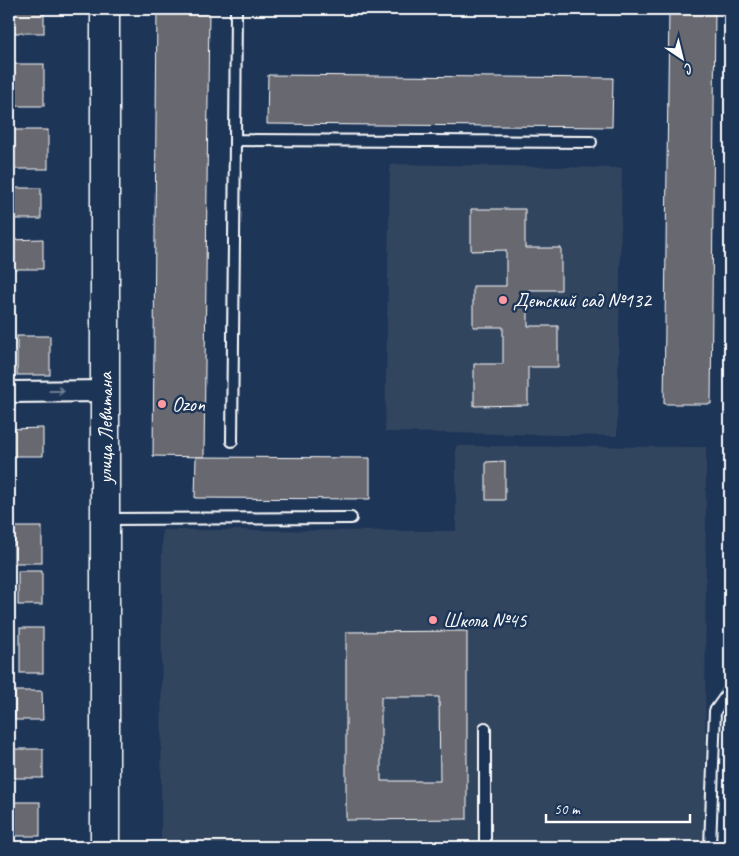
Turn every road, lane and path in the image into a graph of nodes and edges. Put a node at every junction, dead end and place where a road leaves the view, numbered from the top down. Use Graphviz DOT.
graph roads {
  1 [pos="105,9"];
  2 [pos="236,9"];
  3 [pos="235,140"];
  4 [pos="592,142"];
  5 [pos="105,391"];
  6 [pos="9,392"];
  7 [pos="232,441"];
  8 [pos="351,518"];
  9 [pos="105,519"];
  10 [pos="730,690"];
  11 [pos="485,728"];
  12 [pos="105,847"];
  13 [pos="485,847"];
  14 [pos="710,847"];
  1 -- 5 [label="main road, улица Левитана"];
  2 -- 3 [label="lane"];
  3 -- 4 [label="lane"];
  3 -- 7 [label="lane"];
  6 -- 5 [label="street, one-way"];
  5 -- 9 [label="main road, улица Левитана"];
  8 -- 9 [label="lane"];
  9 -- 12 [label="main road, улица Левитана"];
  10 -- 14 [label="lane"];
  11 -- 13 [label="lane"];
}
